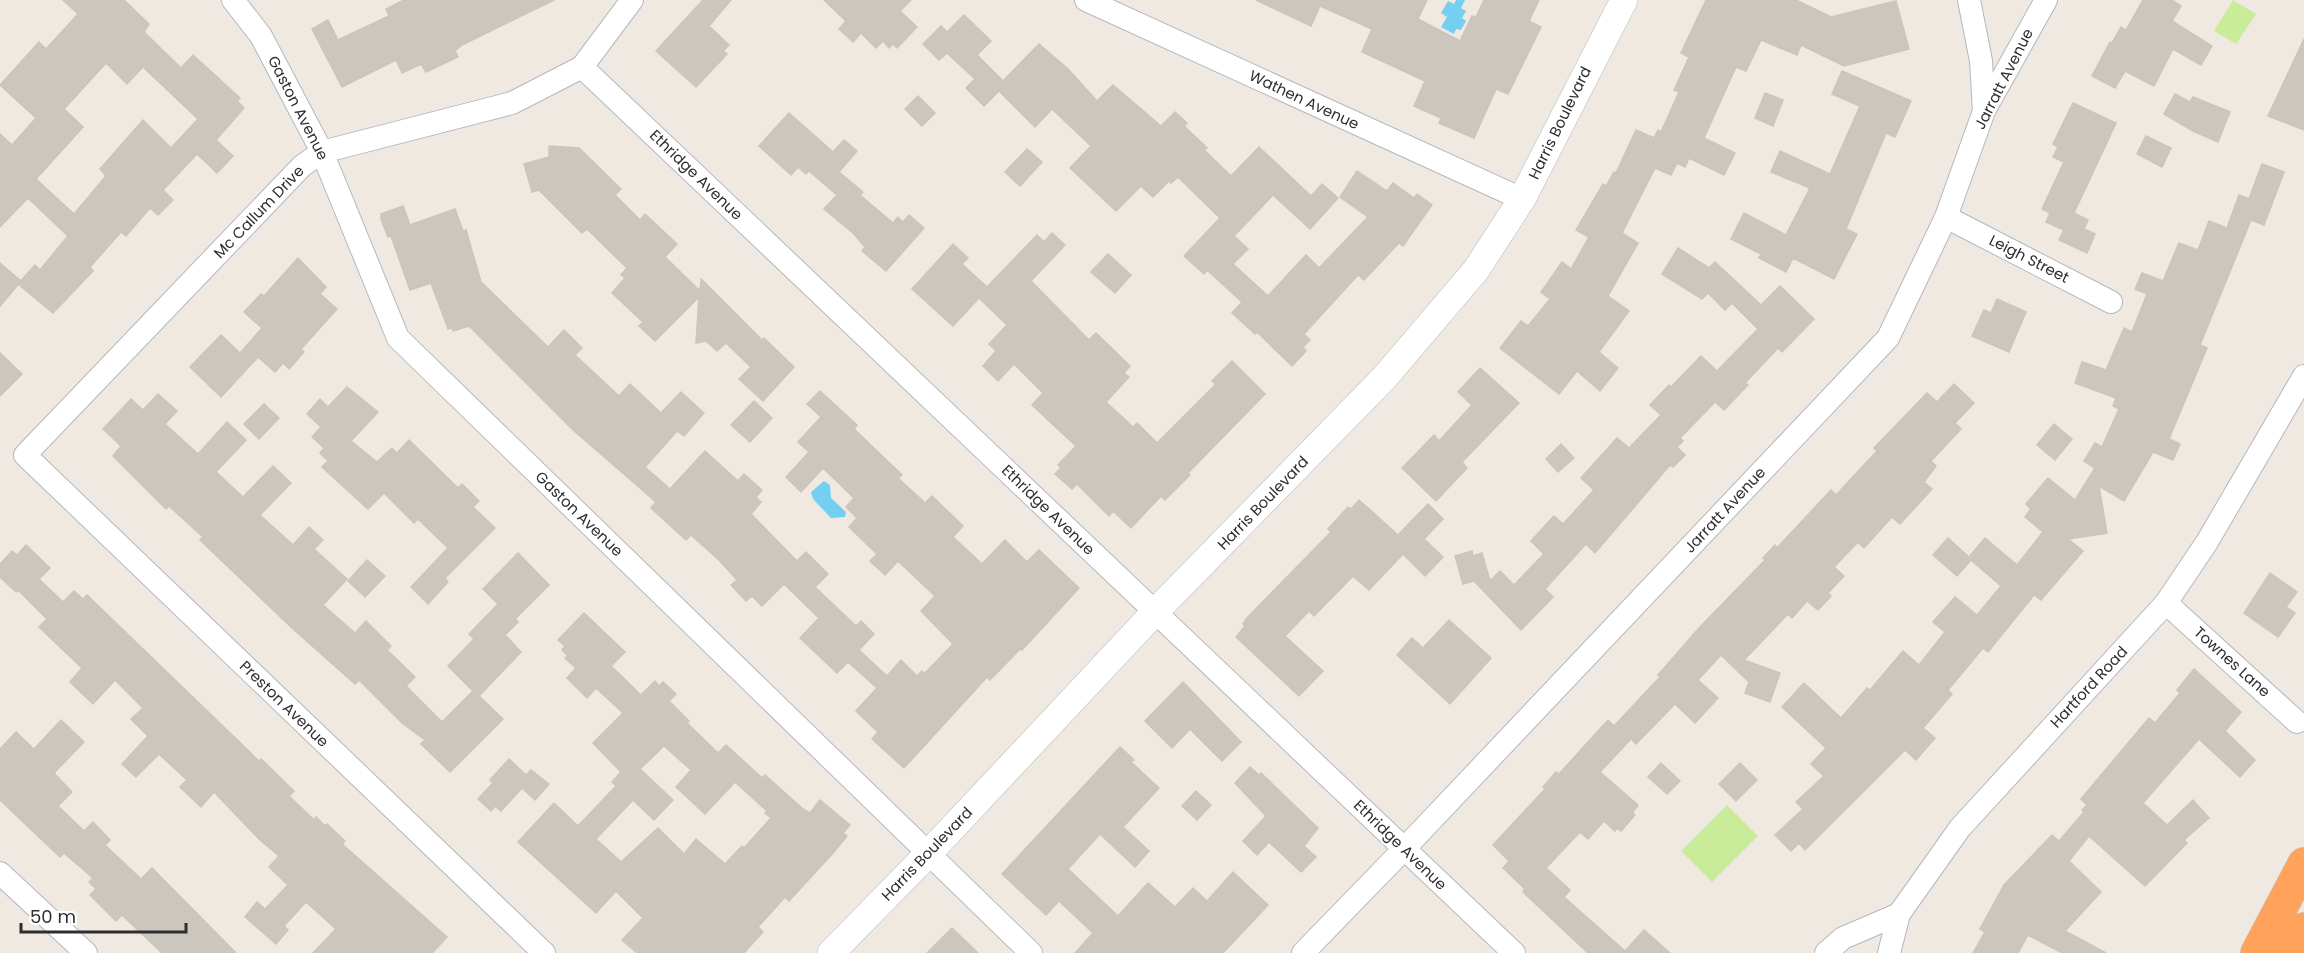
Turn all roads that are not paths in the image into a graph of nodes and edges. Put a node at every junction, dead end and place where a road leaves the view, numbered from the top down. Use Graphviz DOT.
graph roads {
  1 [pos="233,0"];
  2 [pos="632,0"];
  3 [pos="1086,0"];
  4 [pos="1624,0"];
  5 [pos="1969,0"];
  6 [pos="2046,0"];
  7 [pos="582,67"];
  8 [pos="1984,111"];
  9 [pos="322,152"];
  10 [pos="1522,199"];
  11 [pos="1946,216"];
  12 [pos="2111,302"];
  13 [pos="2304,375"];
  14 [pos="25,455"];
  15 [pos="2166,603"];
  16 [pos="1155,612"];
  17 [pos="2297,722"];
  18 [pos="1404,849"];
  19 [pos="928,854"];
  20 [pos="2304,864"];
  21 [pos="0,873"];
  22 [pos="1899,914"];
  23 [pos="2304,929"];
  24 [pos="75,949"];
  25 [pos="544,953"];
  26 [pos="831,953"];
  27 [pos="1032,953"];
  28 [pos="1303,953"];
  29 [pos="1514,953"];
  30 [pos="1826,953"];
  31 [pos="1889,953"];
  32 [pos="2257,953"];
  33 [pos="2291,953"];
  1 -- 9 [label="street, Gaston Avenue"];
  2 -- 7 [label="street, Mc Callum Drive"];
  3 -- 10 [label="street, Wathen Avenue"];
  4 -- 10 [label="street, Harris Boulevard"];
  5 -- 8 [label="street"];
  6 -- 8 [label="street, Jarratt Avenue"];
  7 -- 9 [label="street, Mc Callum Drive"];
  7 -- 16 [label="street, Ethridge Avenue"];
  8 -- 11 [label="street, Jarratt Avenue"];
  9 -- 14 [label="street, Mc Callum Drive"];
  9 -- 19 [label="street, Gaston Avenue"];
  10 -- 16 [label="street, Harris Boulevard"];
  11 -- 12 [label="street, Leigh Street"];
  11 -- 18 [label="street, Jarratt Avenue"];
  13 -- 15 [label="street, Hartford Road"];
  14 -- 25 [label="street, Preston Avenue"];
  15 -- 17 [label="street, Townes Lane"];
  15 -- 22 [label="street, Hartford Road"];
  16 -- 18 [label="street, Ethridge Avenue"];
  16 -- 19 [label="street, Harris Boulevard"];
  18 -- 28 [label="street, Jarratt Avenue"];
  18 -- 29 [label="street, Ethridge Avenue"];
  19 -- 26 [label="street, Harris Boulevard"];
  19 -- 27 [label="street, Gaston Avenue"];
  20 -- 32 [label="highway"];
  21 -- 24 [label="street"];
  22 -- 30 [label="street"];
  22 -- 31 [label="street"];
  23 -- 33 [label="highway"];
}
